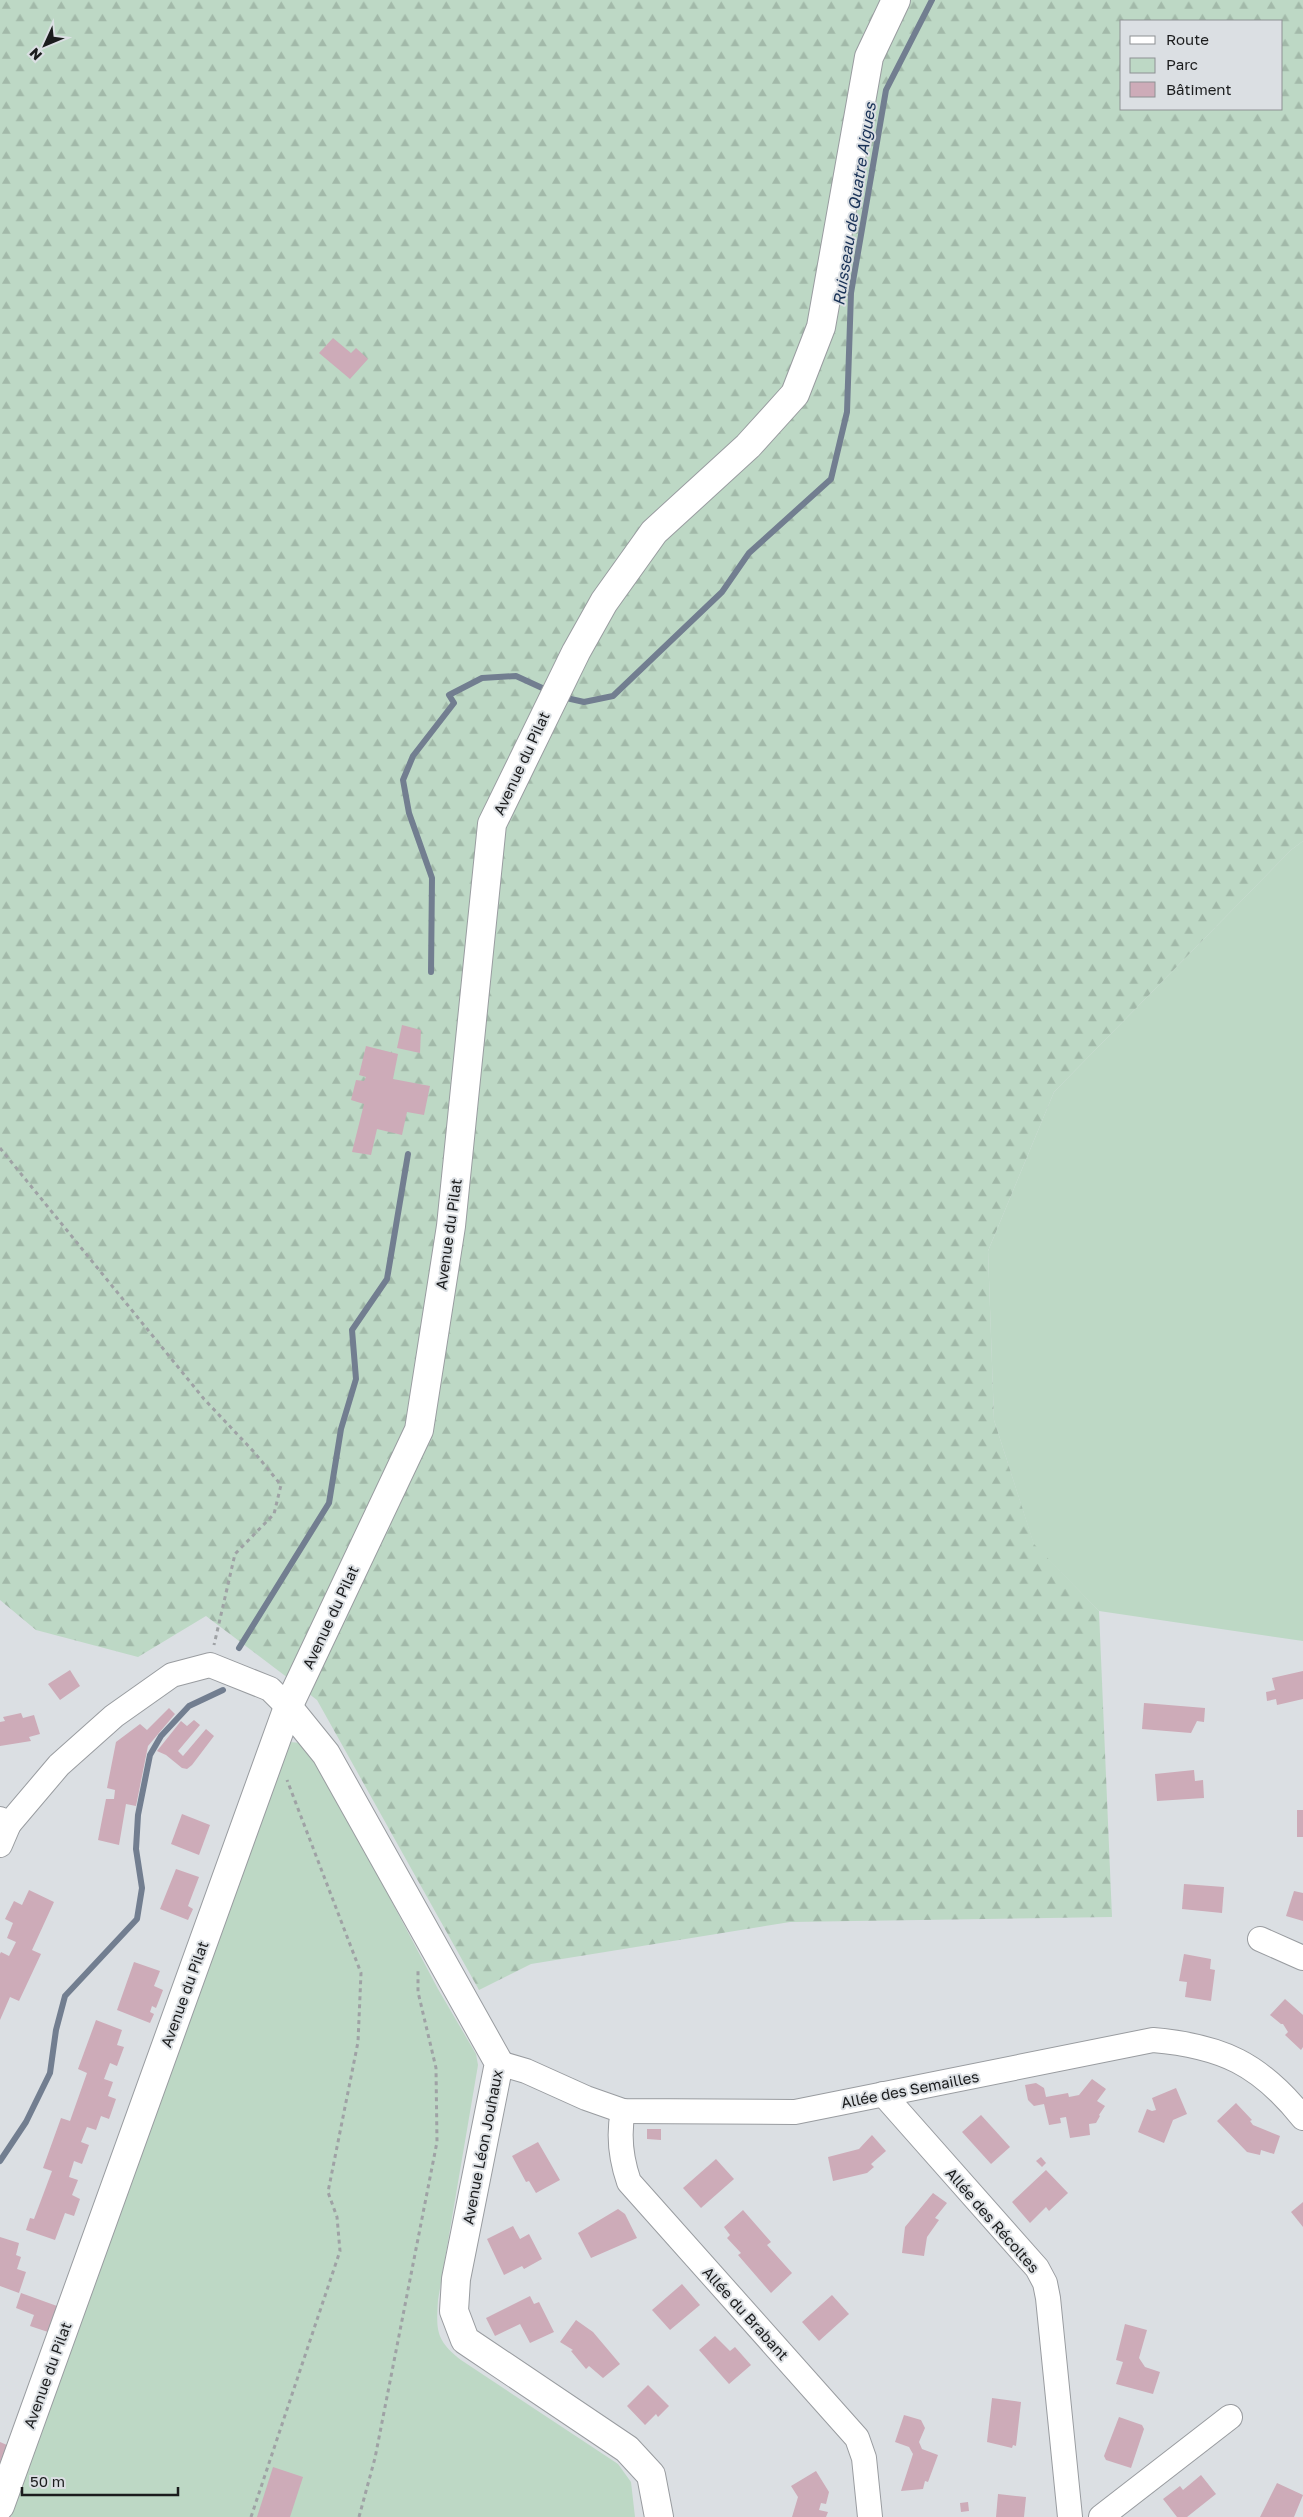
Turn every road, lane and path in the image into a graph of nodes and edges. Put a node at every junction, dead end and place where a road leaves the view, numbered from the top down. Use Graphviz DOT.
graph roads {
  1 [pos="896,0"];
  2 [pos="0,1148"];
  3 [pos="210,1665"];
  4 [pos="288,1707"];
  5 [pos="267,1762"];
  6 [pos="3,1829"];
  7 [pos="1260,1939"];
  8 [pos="1303,1958"];
  9 [pos="418,1962"];
  10 [pos="499,2063"];
  11 [pos="883,2094"];
  12 [pos="623,2111"];
  13 [pos="1303,2118"];
  14 [pos="1230,2417"];
  15 [pos="0,2506"];
  16 [pos="251,2517"];
  17 [pos="358,2517"];
  18 [pos="659,2517"];
  19 [pos="870,2517"];
  20 [pos="1070,2517"];
  21 [pos="1101,2517"];
  1 -- 4 [label="main road, Avenue du Pilat"];
  2 -- 3 [label="path"];
  3 -- 4 [label="street"];
  3 -- 6 [label="street"];
  4 -- 5 [label="main road, Avenue du Pilat"];
  4 -- 10 [label="main road, Avenue Léon Jouhaux"];
  5 -- 15 [label="main road, Avenue du Pilat"];
  5 -- 16 [label="path"];
  7 -- 8 [label="street"];
  9 -- 17 [label="path"];
  10 -- 12 [label="street, Allée des Semailles"];
  10 -- 18 [label="main road, Avenue Léon Jouhaux"];
  11 -- 12 [label="street, Allée des Semailles"];
  11 -- 13 [label="street, Allée des Semailles"];
  11 -- 20 [label="street, Allée des Récoltes"];
  12 -- 19 [label="street, Allée du Brabant"];
  14 -- 21 [label="street"];
}
